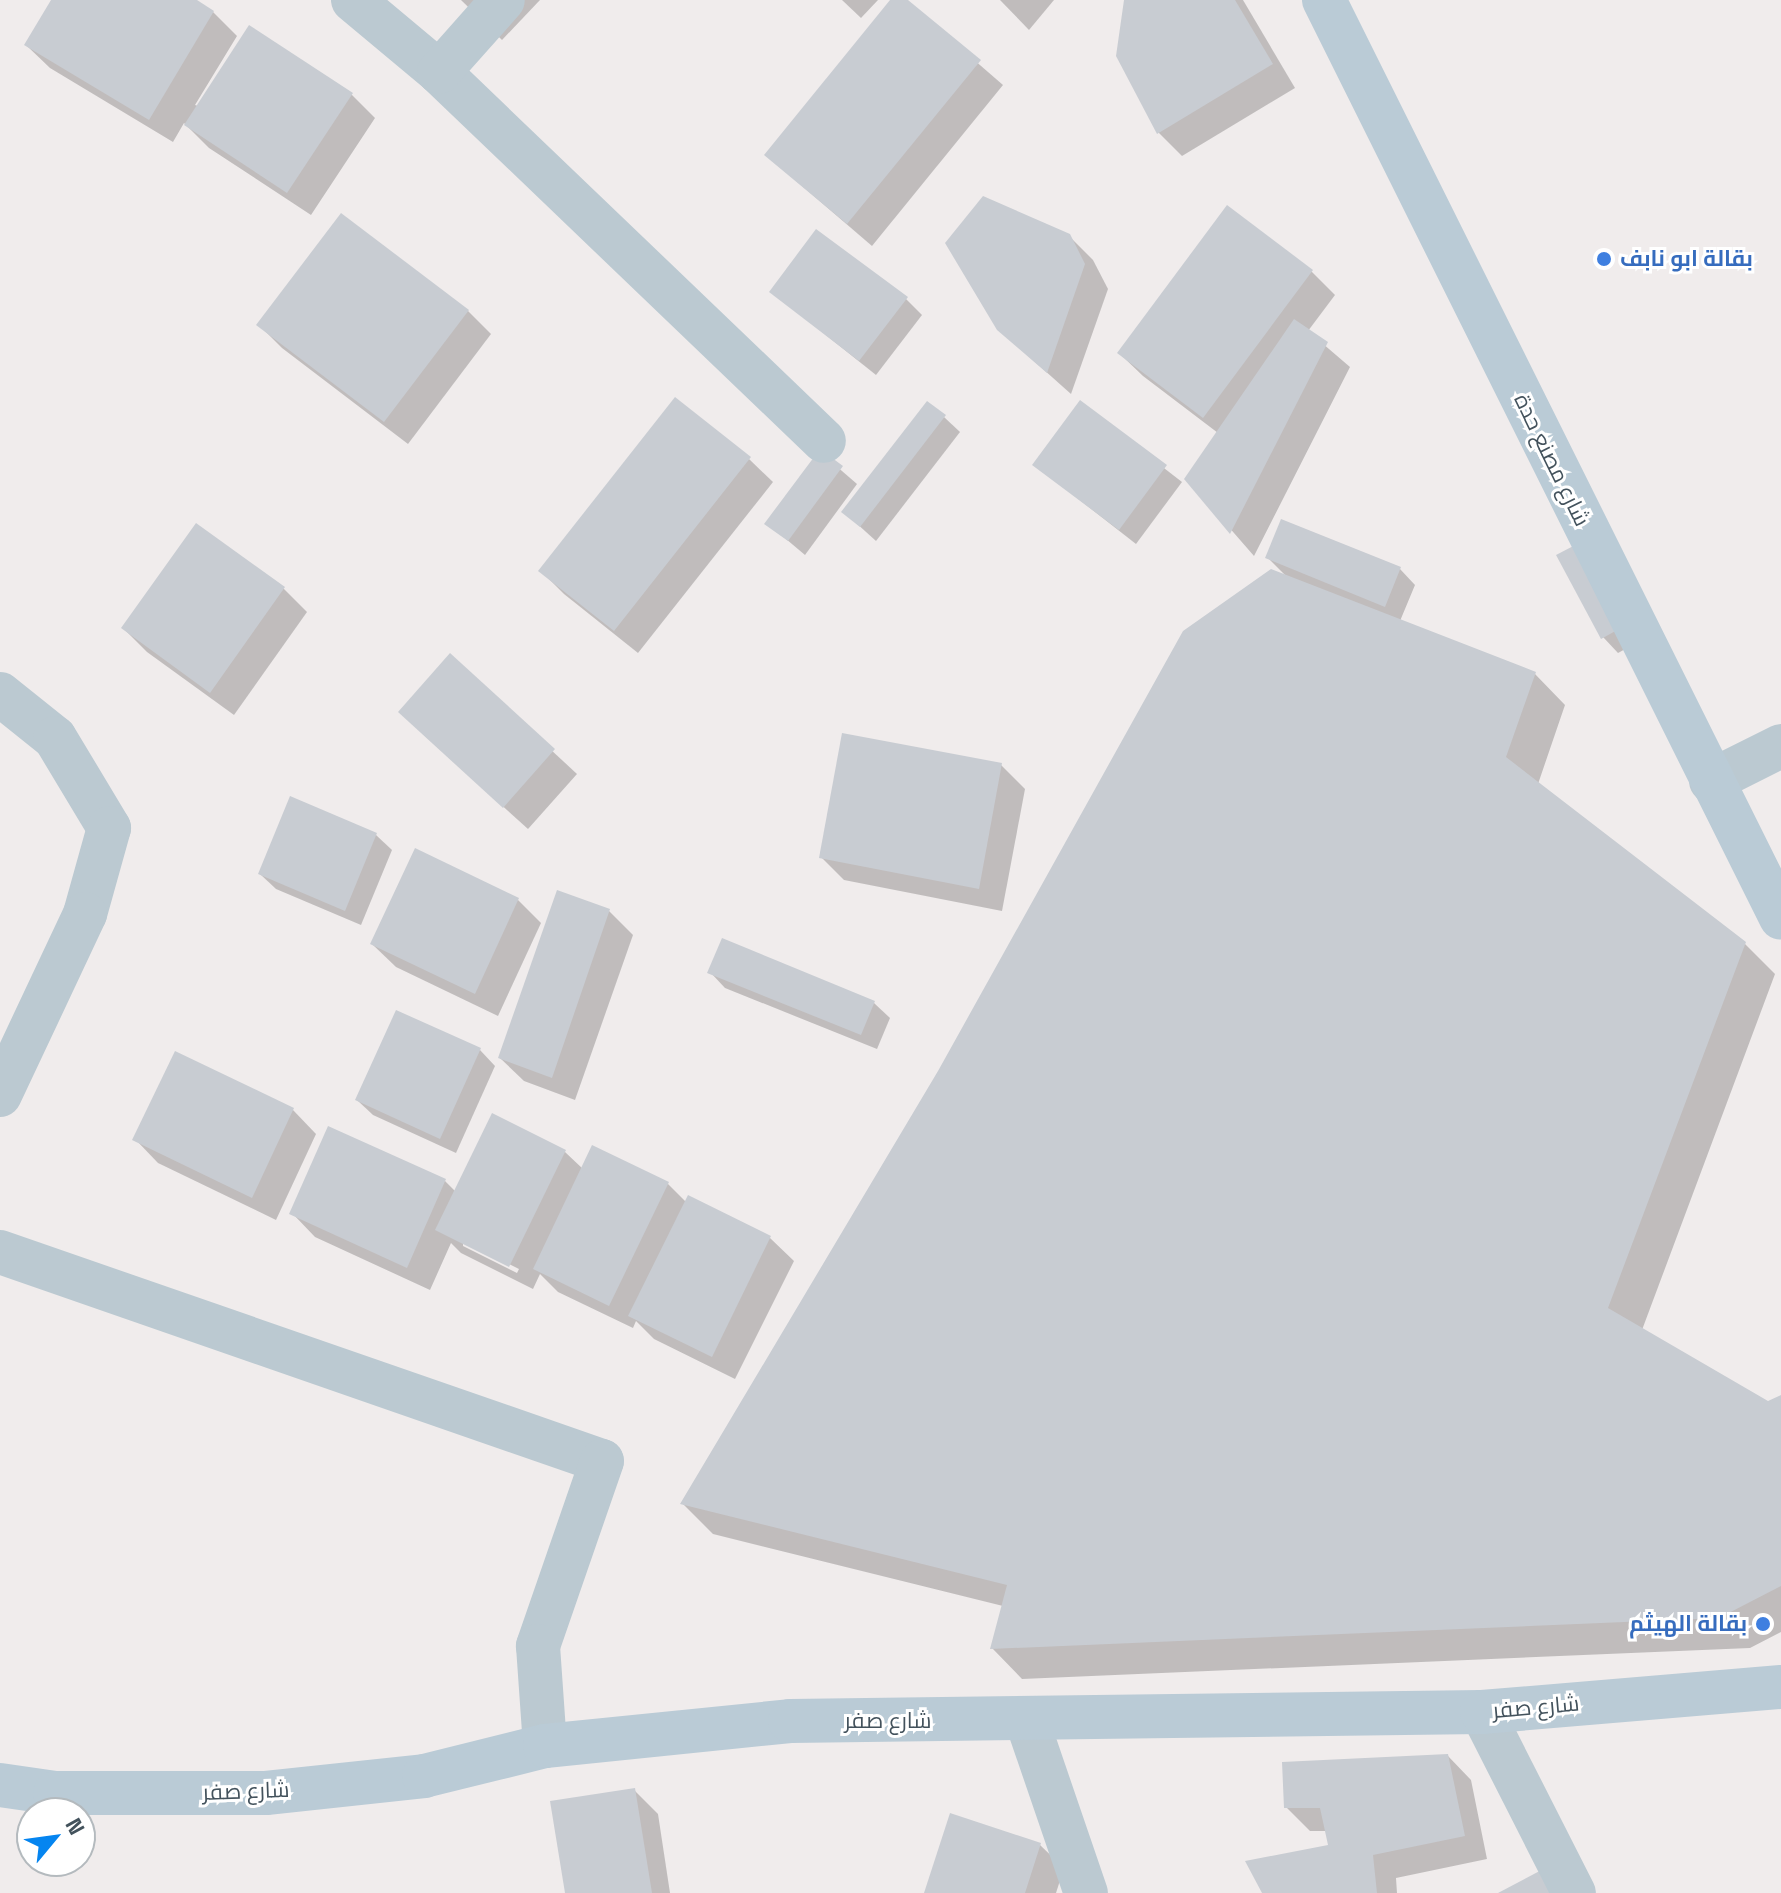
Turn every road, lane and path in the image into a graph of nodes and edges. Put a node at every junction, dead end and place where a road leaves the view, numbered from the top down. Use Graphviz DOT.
graph roads {
  1 [pos="353,0"];
  2 [pos="503,0"];
  3 [pos="1324,0"];
  4 [pos="439,72"];
  5 [pos="824,441"];
  6 [pos="0,694"];
  7 [pos="1781,746"];
  8 [pos="1711,781"];
  9 [pos="1781,918"];
  10 [pos="0,1095"];
  11 [pos="0,1252"];
  12 [pos="1781,1687"];
  13 [pos="1482,1712"];
  14 [pos="1027,1721"];
  15 [pos="545,1746"];
  16 [pos="0,1785"];
  17 [pos="1086,1893"];
  18 [pos="1574,1893"];
  1 -- 4 [label="street"];
  2 -- 4 [label="street"];
  3 -- 8 [label="street, شارع مصنع حدة"];
  4 -- 5 [label="street"];
  6 -- 10 [label="street"];
  7 -- 8 [label="street"];
  8 -- 9 [label="street, شارع مصنع حدة"];
  11 -- 15 [label="street"];
  12 -- 13 [label="street, شارع صفر"];
  13 -- 14 [label="street, شارع صفر"];
  13 -- 18 [label="street"];
  14 -- 15 [label="street, شارع صفر"];
  14 -- 17 [label="street"];
  15 -- 16 [label="street, شارع صفر"];
}
